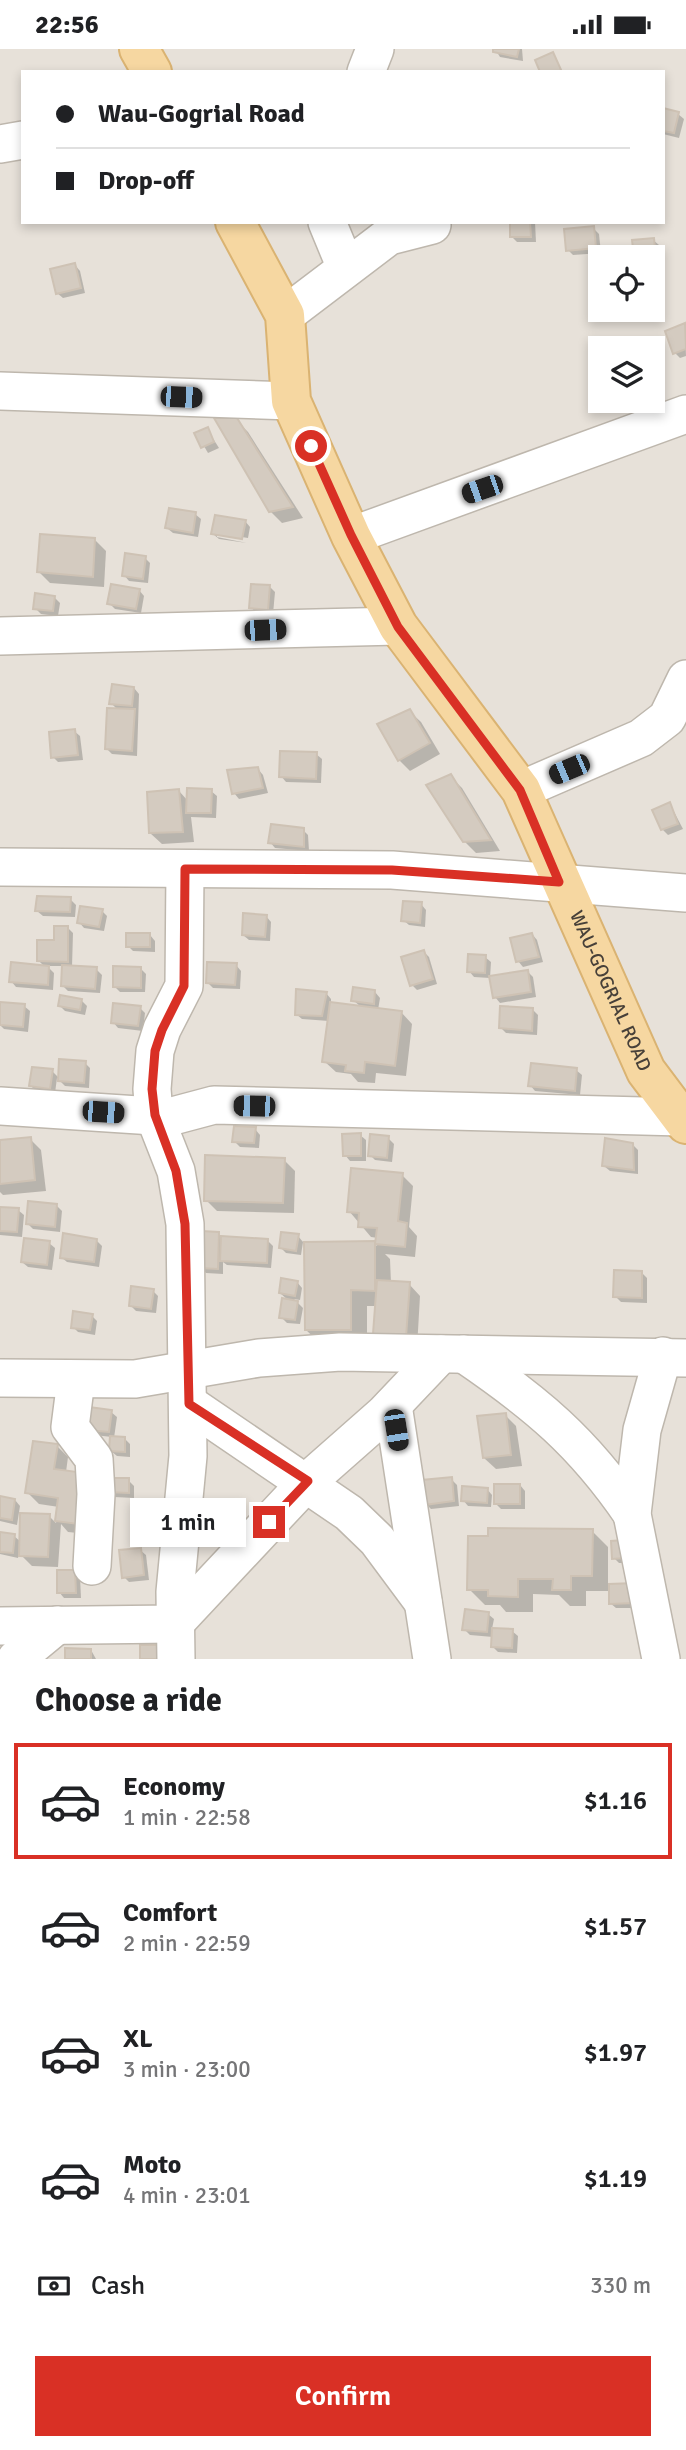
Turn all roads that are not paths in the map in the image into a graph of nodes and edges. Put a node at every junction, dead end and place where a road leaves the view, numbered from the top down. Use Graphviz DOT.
graph roads {
  1 [pos="139,49"];
  2 [pos="375,49"];
  3 [pos="151,70"];
  4 [pos="367,70"];
  5 [pos="21,141"];
  6 [pos="0,144"];
  7 [pos="236,224"];
  8 [pos="328,224"];
  9 [pos="432,225"];
  10 [pos="346,268"];
  11 [pos="285,315"];
  12 [pos="0,391"];
  13 [pos="291,401"];
  14 [pos="686,414"];
  15 [pos="351,535"];
  16 [pos="398,627"];
  17 [pos="0,636"];
  18 [pos="686,678"];
  19 [pos="520,790"];
  20 [pos="0,867"];
  21 [pos="185,869"];
  22 [pos="559,882"];
  23 [pos="686,893"];
  24 [pos="0,1106"];
  25 [pos="155,1115"];
  26 [pos="683,1120"];
  27 [pos="452,1354"];
  28 [pos="674,1357"];
  29 [pos="0,1378"];
  30 [pos="76,1380"];
  31 [pos="189,1387"];
  32 [pos="393,1405"];
  33 [pos="308,1481"];
  34 [pos="632,1514"];
  35 [pos="92,1566"];
  36 [pos="423,1602"];
  37 [pos="57,1625"];
  38 [pos="0,1626"];
  39 [pos="175,1641"];
  40 [pos="16,1659"];
  41 [pos="432,1659"];
  42 [pos="662,1659"];
  1 -- 3 [label="main road"];
  2 -- 4 [label="street"];
  5 -- 6 [label="street"];
  7 -- 11 [label="main road, WAU-GOGRIAL ROAD"];
  8 -- 10 [label="street"];
  9 -- 10 [label="street"];
  10 -- 11 [label="street"];
  11 -- 13 [label="main road, WAU-GOGRIAL ROAD"];
  12 -- 13 [label="street"];
  13 -- 15 [label="main road, WAU-GOGRIAL ROAD"];
  14 -- 15 [label="street"];
  15 -- 16 [label="main road, WAU-GOGRIAL ROAD"];
  16 -- 17 [label="street"];
  16 -- 19 [label="main road, WAU-GOGRIAL ROAD"];
  18 -- 19 [label="street"];
  19 -- 22 [label="main road, WAU-GOGRIAL ROAD"];
  20 -- 21 [label="street"];
  21 -- 22 [label="street"];
  21 -- 25 [label="street"];
  22 -- 23 [label="street"];
  22 -- 26 [label="main road, WAU-GOGRIAL ROAD"];
  24 -- 25 [label="street"];
  25 -- 26 [label="street"];
  25 -- 31 [label="street"];
  27 -- 28 [label="street"];
  27 -- 31 [label="street"];
  27 -- 32 [label="street"];
  27 -- 34 [label="street"];
  28 -- 34 [label="street"];
  29 -- 30 [label="street"];
  30 -- 31 [label="street"];
  30 -- 35 [label="street"];
  31 -- 33 [label="street"];
  31 -- 39 [label="street"];
  32 -- 33 [label="street"];
  32 -- 36 [label="street"];
  33 -- 36 [label="street"];
  33 -- 39 [label="street"];
  34 -- 42 [label="street"];
  36 -- 41 [label="street"];
  37 -- 38 [label="street"];
  37 -- 39 [label="street"];
  37 -- 40 [label="street"];
}
